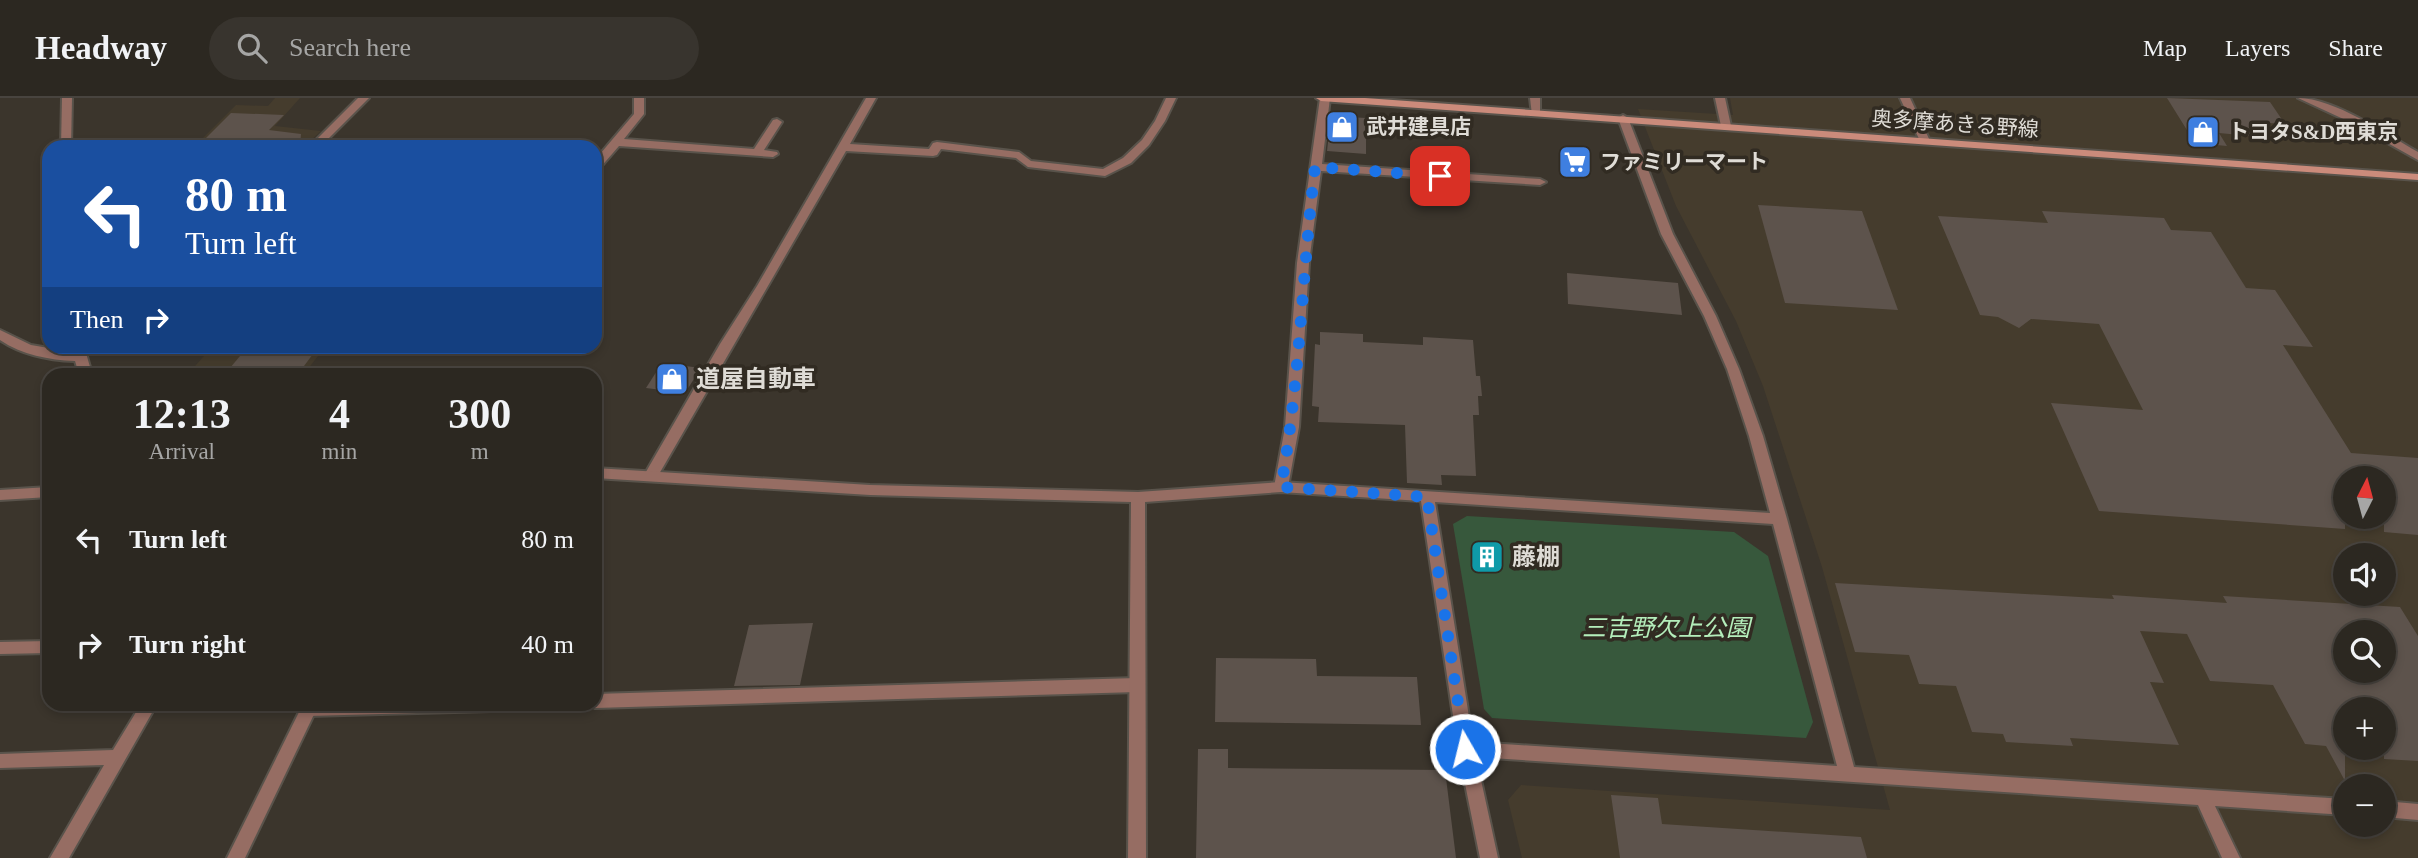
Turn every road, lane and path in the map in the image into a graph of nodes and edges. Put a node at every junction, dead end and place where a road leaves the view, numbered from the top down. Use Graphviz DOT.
graph roads {
  1 [pos="67,98"];
  2 [pos="364,98"];
  3 [pos="639,98"];
  4 [pos="871,98"];
  5 [pos="1171,98"];
  6 [pos="1323,98"];
  7 [pos="1535,98"];
  8 [pos="1720,98"];
  9 [pos="1905,98"];
  10 [pos="2303,98"];
  11 [pos="1350,99"];
  12 [pos="1536,113"];
  13 [pos="1623,118"];
  14 [pos="777,122"];
  15 [pos="1726,125"];
  16 [pos="66,140"];
  17 [pos="321,140"];
  18 [pos="1925,141"];
  19 [pos="615,142"];
  20 [pos="842,147"];
  21 [pos="757,153"];
  22 [pos="773,154"];
  23 [pos="602,158"];
  24 [pos="2418,158"];
  25 [pos="1315,167"];
  26 [pos="2418,177"];
  27 [pos="1540,182"];
  28 [pos="0,334"];
  29 [pos="42,351"];
  30 [pos="602,474"];
  31 [pos="650,477"];
  32 [pos="1281,487"];
  33 [pos="42,492"];
  34 [pos="0,495"];
  35 [pos="1138,497"];
  36 [pos="1427,497"];
  37 [pos="1780,519"];
  38 [pos="42,647"];
  39 [pos="0,648"];
  40 [pos="1138,685"];
  41 [pos="602,701"];
  42 [pos="145,711"];
  43 [pos="307,711"];
  44 [pos="1465,749"];
  45 [pos="117,757"];
  46 [pos="0,761"];
  47 [pos="1848,774"];
  48 [pos="2203,797"];
  49 [pos="2333,806"];
  50 [pos="2396,810"];
  51 [pos="2418,812"];
  52 [pos="59,858"];
  53 [pos="236,858"];
  54 [pos="1137,858"];
  55 [pos="1489,858"];
  56 [pos="2231,858"];
  1 -- 16 [label="street"];
  2 -- 17 [label="street"];
  3 -- 19 [label="street"];
  4 -- 20 [label="street"];
  5 -- 20 [label="street"];
  6 -- 11 [label="main road, 奥多摩あきる野線"];
  6 -- 25 [label="street"];
  7 -- 12 [label="street"];
  8 -- 15 [label="street"];
  9 -- 18 [label="street"];
  10 -- 24 [label="street"];
  11 -- 12 [label="main road, 奥多摩あきる野線"];
  12 -- 13 [label="main road, 奥多摩あきる野線"];
  13 -- 15 [label="main road, 奥多摩あきる野線"];
  13 -- 37 [label="street"];
  14 -- 21 [label="street"];
  15 -- 18 [label="main road, 奥多摩あきる野線"];
  18 -- 26 [label="main road, 奥多摩あきる野線"];
  19 -- 21 [label="street"];
  19 -- 23 [label="street"];
  20 -- 31 [label="street"];
  21 -- 22 [label="street"];
  25 -- 27 [label="street"];
  25 -- 32 [label="street"];
  28 -- 29 [label="street"];
  30 -- 31 [label="street"];
  31 -- 35 [label="street"];
  32 -- 35 [label="street"];
  32 -- 36 [label="street"];
  33 -- 34 [label="street"];
  35 -- 40 [label="street"];
  36 -- 37 [label="street"];
  36 -- 44 [label="street"];
  37 -- 47 [label="street"];
  38 -- 39 [label="street"];
  40 -- 41 [label="street"];
  40 -- 54 [label="street"];
  42 -- 45 [label="street"];
  43 -- 53 [label="street"];
  44 -- 47 [label="street"];
  44 -- 55 [label="street"];
  45 -- 46 [label="street"];
  45 -- 52 [label="street"];
  47 -- 48 [label="street"];
  48 -- 49 [label="street"];
  48 -- 56 [label="street"];
  50 -- 51 [label="street"];
}
